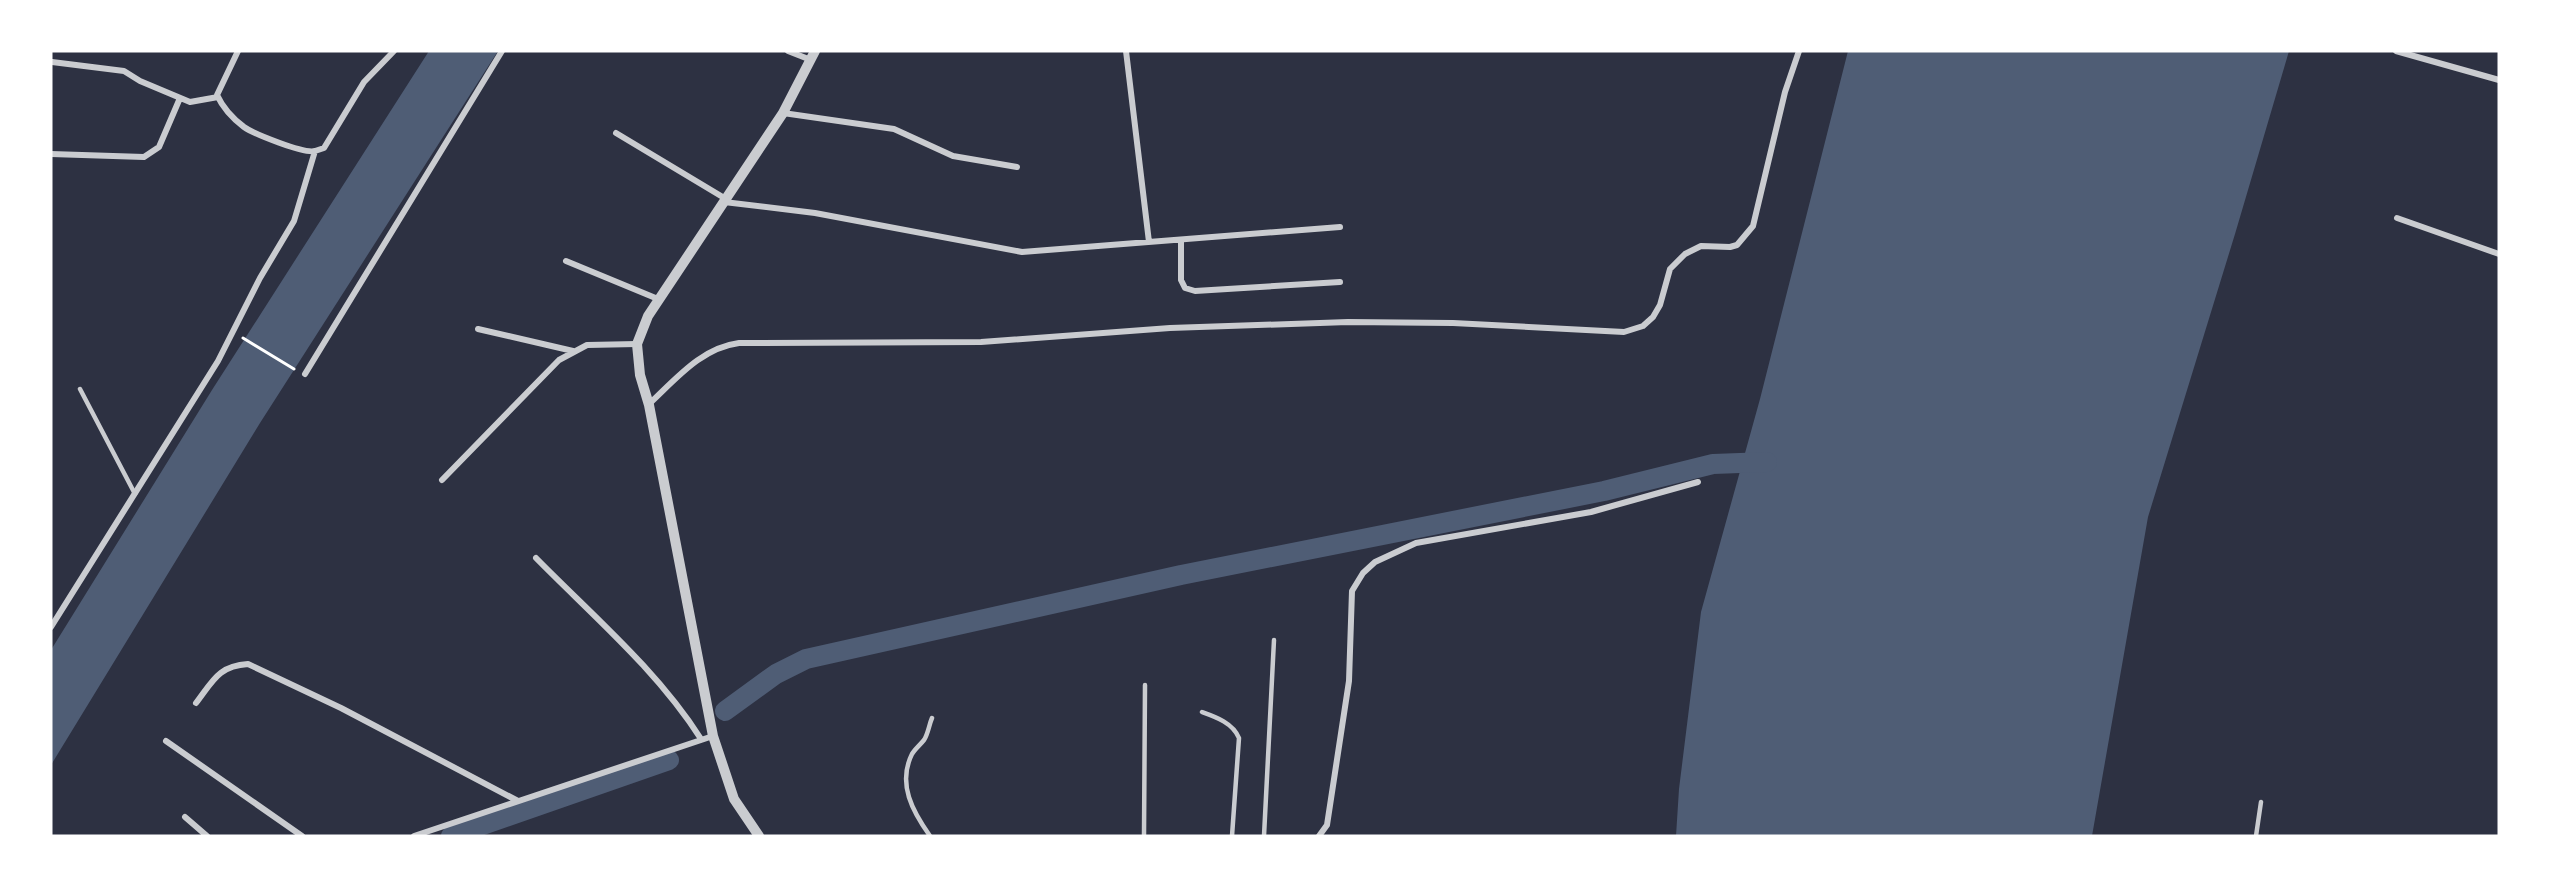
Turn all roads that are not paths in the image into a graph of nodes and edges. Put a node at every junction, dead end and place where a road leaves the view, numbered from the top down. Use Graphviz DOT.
graph roads {
  1 [pos="238,51"];
  2 [pos="394,51"];
  3 [pos="502,51"];
  4 [pos="788,51"];
  5 [pos="1126,51"];
  6 [pos="1799,51"];
  7 [pos="2396,51"];
  8 [pos="813,56"];
  9 [pos="52,62"];
  10 [pos="2499,80"];
  11 [pos="218,97"];
  12 [pos="180,98"];
  13 [pos="783,113"];
  14 [pos="616,133"];
  15 [pos="315,151"];
  16 [pos="51,154"];
  17 [pos="1017,167"];
  18 [pos="725,200"];
  19 [pos="2397,218"];
  20 [pos="1340,227"];
  21 [pos="1181,240"];
  22 [pos="1149,242"];
  23 [pos="2499,254"];
  24 [pos="566,261"];
  25 [pos="1340,282"];
  26 [pos="658,299"];
  27 [pos="478,329"];
  28 [pos="637,344"];
  29 [pos="573,351"];
  30 [pos="305,374"];
  31 [pos="80,389"];
  32 [pos="649,405"];
  33 [pos="442,480"];
  34 [pos="1698,482"];
  35 [pos="135,494"];
  36 [pos="536,558"];
  37 [pos="51,627"];
  38 [pos="1274,640"];
  39 [pos="1144,686"];
  40 [pos="196,703"];
  41 [pos="1202,712"];
  42 [pos="932,718"];
  43 [pos="713,736"];
  44 [pos="701,739"];
  45 [pos="166,741"];
  46 [pos="518,801"];
  47 [pos="2261,802"];
  48 [pos="185,817"];
  49 [pos="207,836"];
  50 [pos="302,836"];
  51 [pos="414,836"];
  52 [pos="759,836"];
  53 [pos="930,836"];
  54 [pos="1144,836"];
  55 [pos="1232,836"];
  56 [pos="1264,836"];
  57 [pos="1319,836"];
  58 [pos="2256,836"];
  1 -- 11 [label="street"];
  2 -- 15 [label="street"];
  3 -- 30 [label="street"];
  4 -- 8 [label="street"];
  5 -- 22 [label="street"];
  6 -- 32 [label="street"];
  7 -- 10 [label="street"];
  8 -- 13 [label="street"];
  9 -- 12 [label="street"];
  11 -- 12 [label="street"];
  11 -- 15 [label="street"];
  12 -- 16 [label="street"];
  13 -- 17 [label="street"];
  13 -- 18 [label="street"];
  14 -- 18 [label="street"];
  15 -- 35 [label="street"];
  18 -- 22 [label="street"];
  18 -- 26 [label="street"];
  19 -- 23 [label="street"];
  20 -- 21 [label="street"];
  21 -- 22 [label="street"];
  21 -- 25 [label="street"];
  24 -- 26 [label="street"];
  26 -- 28 [label="street"];
  27 -- 29 [label="street"];
  28 -- 29 [label="street"];
  28 -- 32 [label="street"];
  29 -- 33 [label="street"];
  31 -- 35 [label="lane"];
  32 -- 43 [label="street"];
  34 -- 57 [label="street"];
  35 -- 37 [label="street"];
  36 -- 44 [label="street"];
  38 -- 56 [label="lane"];
  39 -- 54 [label="lane"];
  40 -- 46 [label="street"];
  41 -- 55 [label="lane"];
  42 -- 53 [label="lane"];
  43 -- 44 [label="street"];
  43 -- 52 [label="street"];
  44 -- 46 [label="street"];
  45 -- 50 [label="street"];
  46 -- 51 [label="street"];
  47 -- 58 [label="lane"];
  48 -- 49 [label="street"];
}
